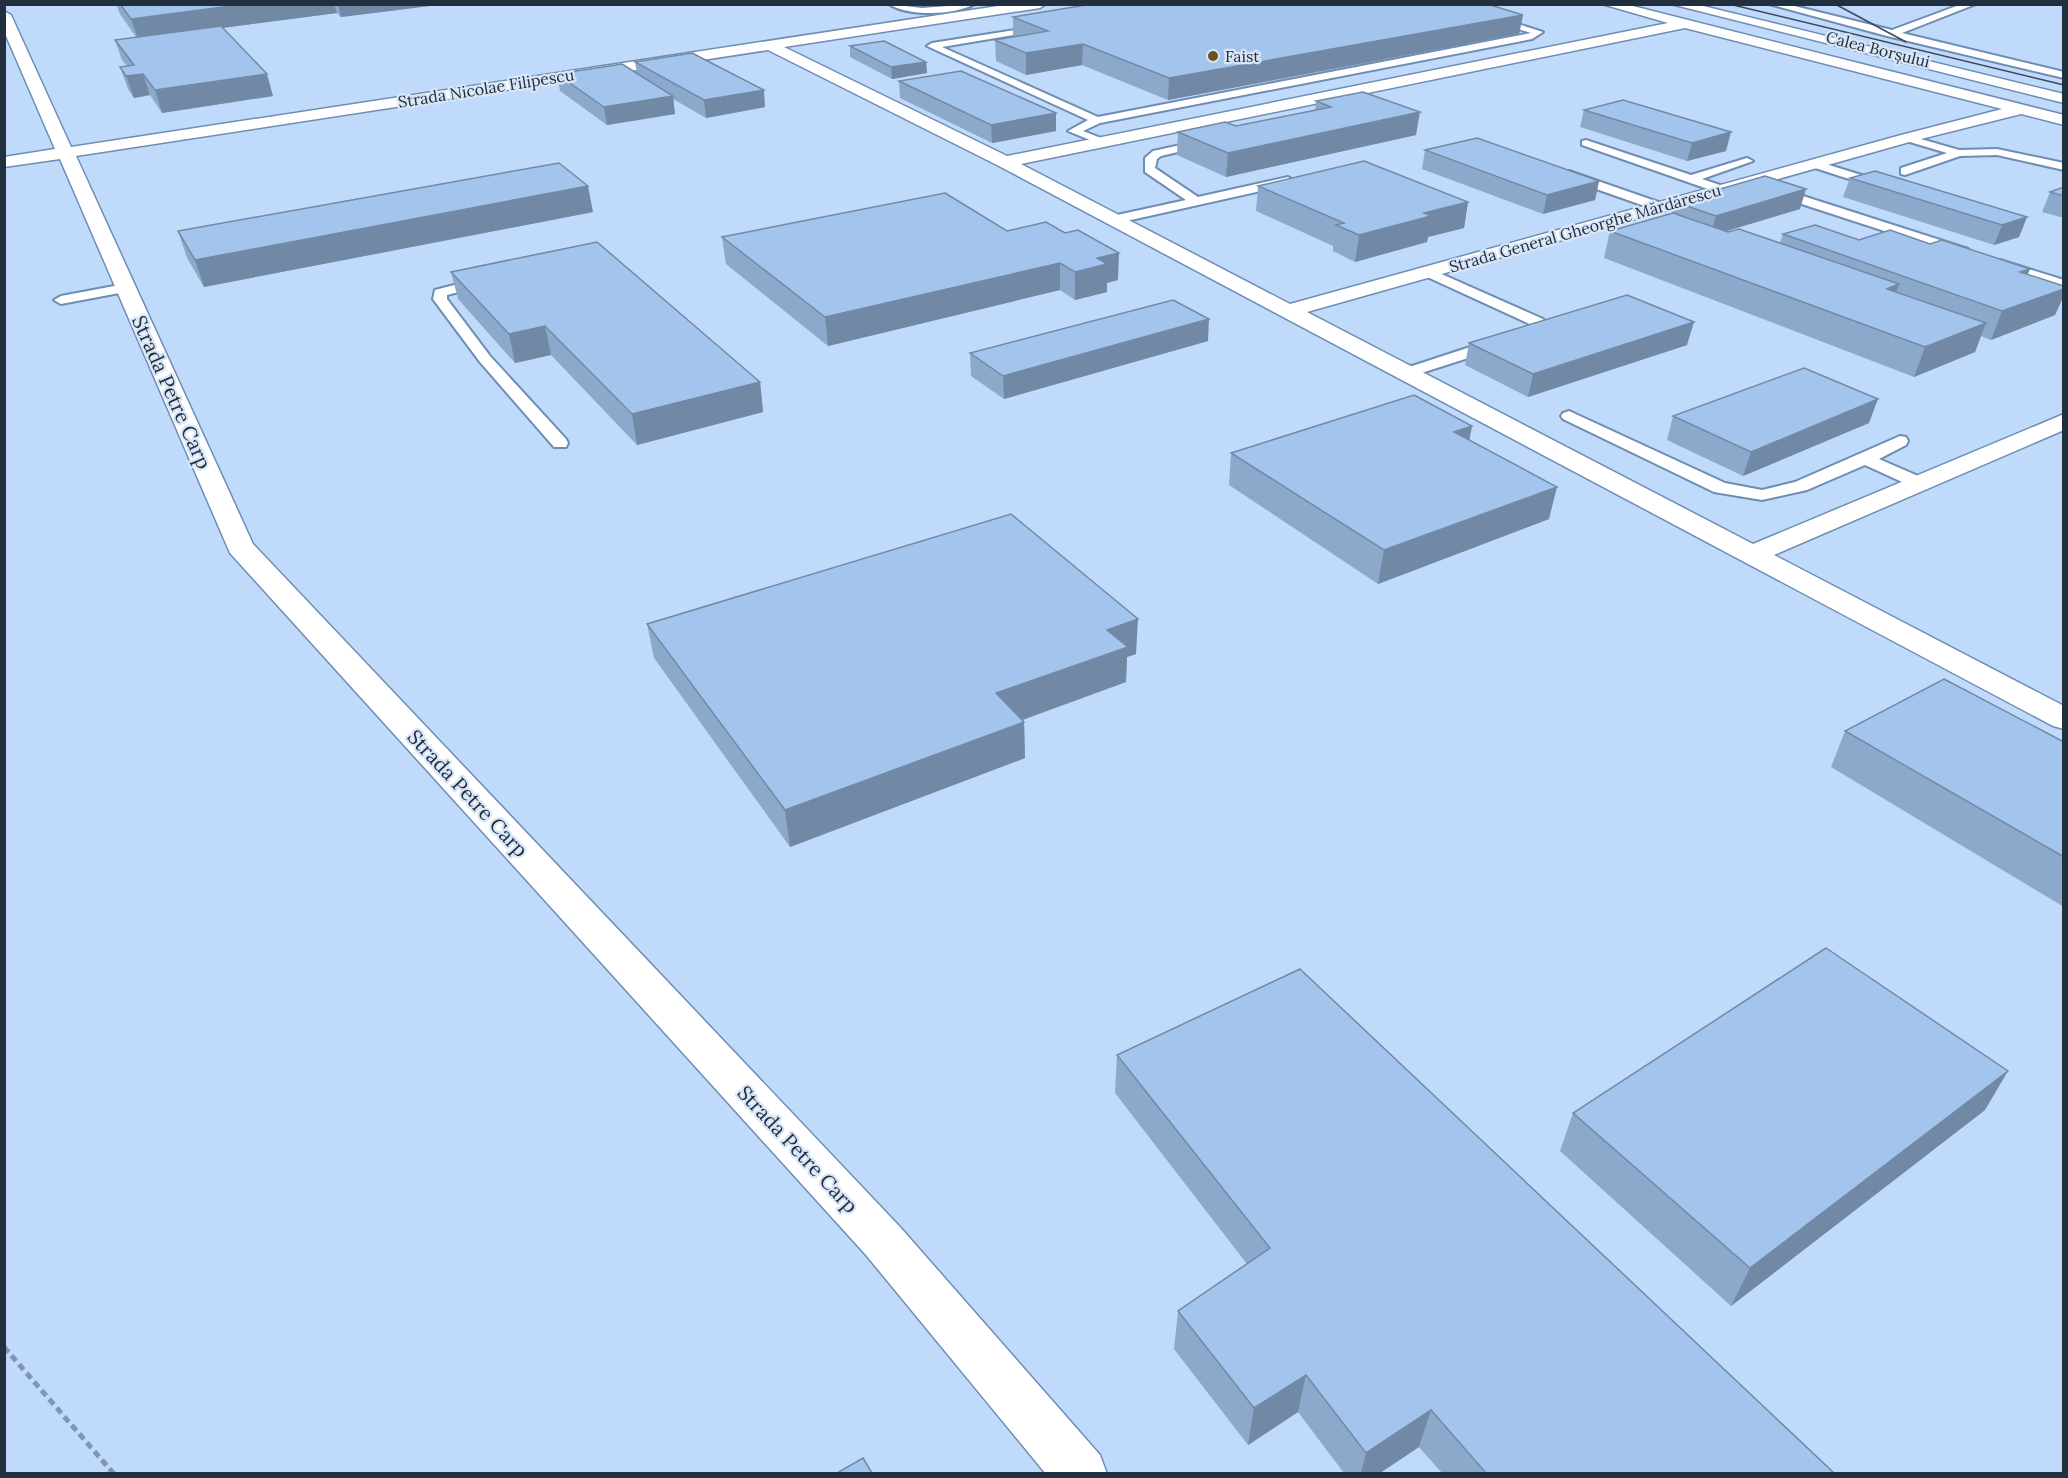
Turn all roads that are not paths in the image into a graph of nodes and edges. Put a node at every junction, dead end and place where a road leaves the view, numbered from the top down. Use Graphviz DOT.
graph roads {
  1 [pos="893,4"];
  2 [pos="971,4"];
  3 [pos="1040,4"];
  4 [pos="1445,4"];
  5 [pos="1608,4"];
  6 [pos="1677,4"];
  7 [pos="1693,4"];
  8 [pos="1712,4"];
  9 [pos="1720,4"];
  10 [pos="1773,4"];
  11 [pos="1972,4"];
  12 [pos="4,15"];
  13 [pos="1684,24"];
  14 [pos="1056,25"];
  15 [pos="1890,34"];
  16 [pos="769,45"];
  17 [pos="2064,75"];
  18 [pos="2064,87"];
  19 [pos="2064,94"];
  20 [pos="1321,98"];
  21 [pos="2064,99"];
  22 [pos="1336,106"];
  23 [pos="2021,109"];
  24 [pos="1098,120"];
  25 [pos="2064,120"];
  26 [pos="1146,133"];
  27 [pos="1907,138"];
  28 [pos="1219,140"];
  29 [pos="1102,142"];
  30 [pos="1586,143"];
  31 [pos="1176,148"];
  32 [pos="65,153"];
  33 [pos="1959,153"];
  34 [pos="1748,161"];
  35 [pos="4,162"];
  36 [pos="1005,162"];
  37 [pos="1813,164"];
  38 [pos="2064,167"];
  39 [pos="1905,171"];
  40 [pos="1561,172"];
  41 [pos="1300,178"];
  42 [pos="1691,179"];
  43 [pos="1748,182"];
  44 [pos="1722,190"];
  45 [pos="1900,192"];
  46 [pos="1195,201"];
  47 [pos="1660,207"];
  48 [pos="1113,220"];
  49 [pos="1428,272"];
  50 [pos="499,278"];
  51 [pos="2064,285"];
  52 [pos="125,288"];
  53 [pos="61,300"];
  54 [pos="1288,311"];
  55 [pos="1406,373"];
  56 [pos="1569,416"];
  57 [pos="2064,420"];
  58 [pos="1900,441"];
  59 [pos="560,443"];
  60 [pos="1865,459"];
  61 [pos="1919,483"];
  62 [pos="1753,554"];
  63 [pos="2064,719"];
  64 [pos="1081,1473"];
  1 -- 2 [label="lane"];
  3 -- 16 [label="street, Strada Nicolae Filipescu"];
  4 -- 24 [label="lane"];
  5 -- 13 [label="street"];
  6 -- 21 [label="street"];
  7 -- 19 [label="street, Calea Borșului"];
  8 -- 18 [label="street, Calea Borșului"];
  9 -- 18 [label="street"];
  10 -- 15 [label="lane"];
  11 -- 15 [label="lane"];
  12 -- 32 [label="street, Strada Petre Carp"];
  13 -- 20 [label="street"];
  13 -- 23 [label="street"];
  14 -- 24 [label="lane"];
  15 -- 17 [label="lane"];
  16 -- 32 [label="street, Strada Nicolae Filipescu"];
  16 -- 36 [label="street"];
  20 -- 22 [label="lane"];
  20 -- 26 [label="street"];
  23 -- 25 [label="street"];
  23 -- 27 [label="street, Strada General Gheorghe Mărdărescu"];
  24 -- 29 [label="lane"];
  26 -- 29 [label="street"];
  26 -- 31 [label="lane"];
  27 -- 33 [label="lane"];
  27 -- 37 [label="street, Strada General Gheorghe Mărdărescu"];
  28 -- 31 [label="lane"];
  29 -- 36 [label="street"];
  30 -- 42 [label="lane"];
  31 -- 46 [label="lane"];
  32 -- 35 [label="street, Strada Nicolae Filipescu"];
  32 -- 52 [label="street, Strada Petre Carp"];
  33 -- 38 [label="lane"];
  33 -- 39 [label="lane"];
  34 -- 42 [label="lane"];
  36 -- 48 [label="street"];
  37 -- 43 [label="street, Strada General Gheorghe Mărdărescu"];
  37 -- 45 [label="lane"];
  40 -- 47 [label="lane"];
  41 -- 46 [label="lane"];
  42 -- 44 [label="lane"];
  43 -- 44 [label="street, Strada General Gheorghe Mărdărescu"];
  43 -- 51 [label="lane"];
  44 -- 47 [label="street, Strada General Gheorghe Mărdărescu"];
  46 -- 48 [label="lane"];
  47 -- 49 [label="street, Strada General Gheorghe Mărdărescu"];
  48 -- 54 [label="street"];
  49 -- 54 [label="street, Strada General Gheorghe Mărdărescu"];
  49 -- 55 [label="lane"];
  50 -- 59 [label="lane"];
  52 -- 53 [label="lane"];
  52 -- 64 [label="street, Strada Petre Carp"];
  54 -- 55 [label="street"];
  55 -- 62 [label="street"];
  56 -- 60 [label="lane"];
  57 -- 61 [label="street"];
  58 -- 60 [label="lane"];
  60 -- 61 [label="lane"];
  61 -- 62 [label="street"];
  62 -- 63 [label="street"];
}
